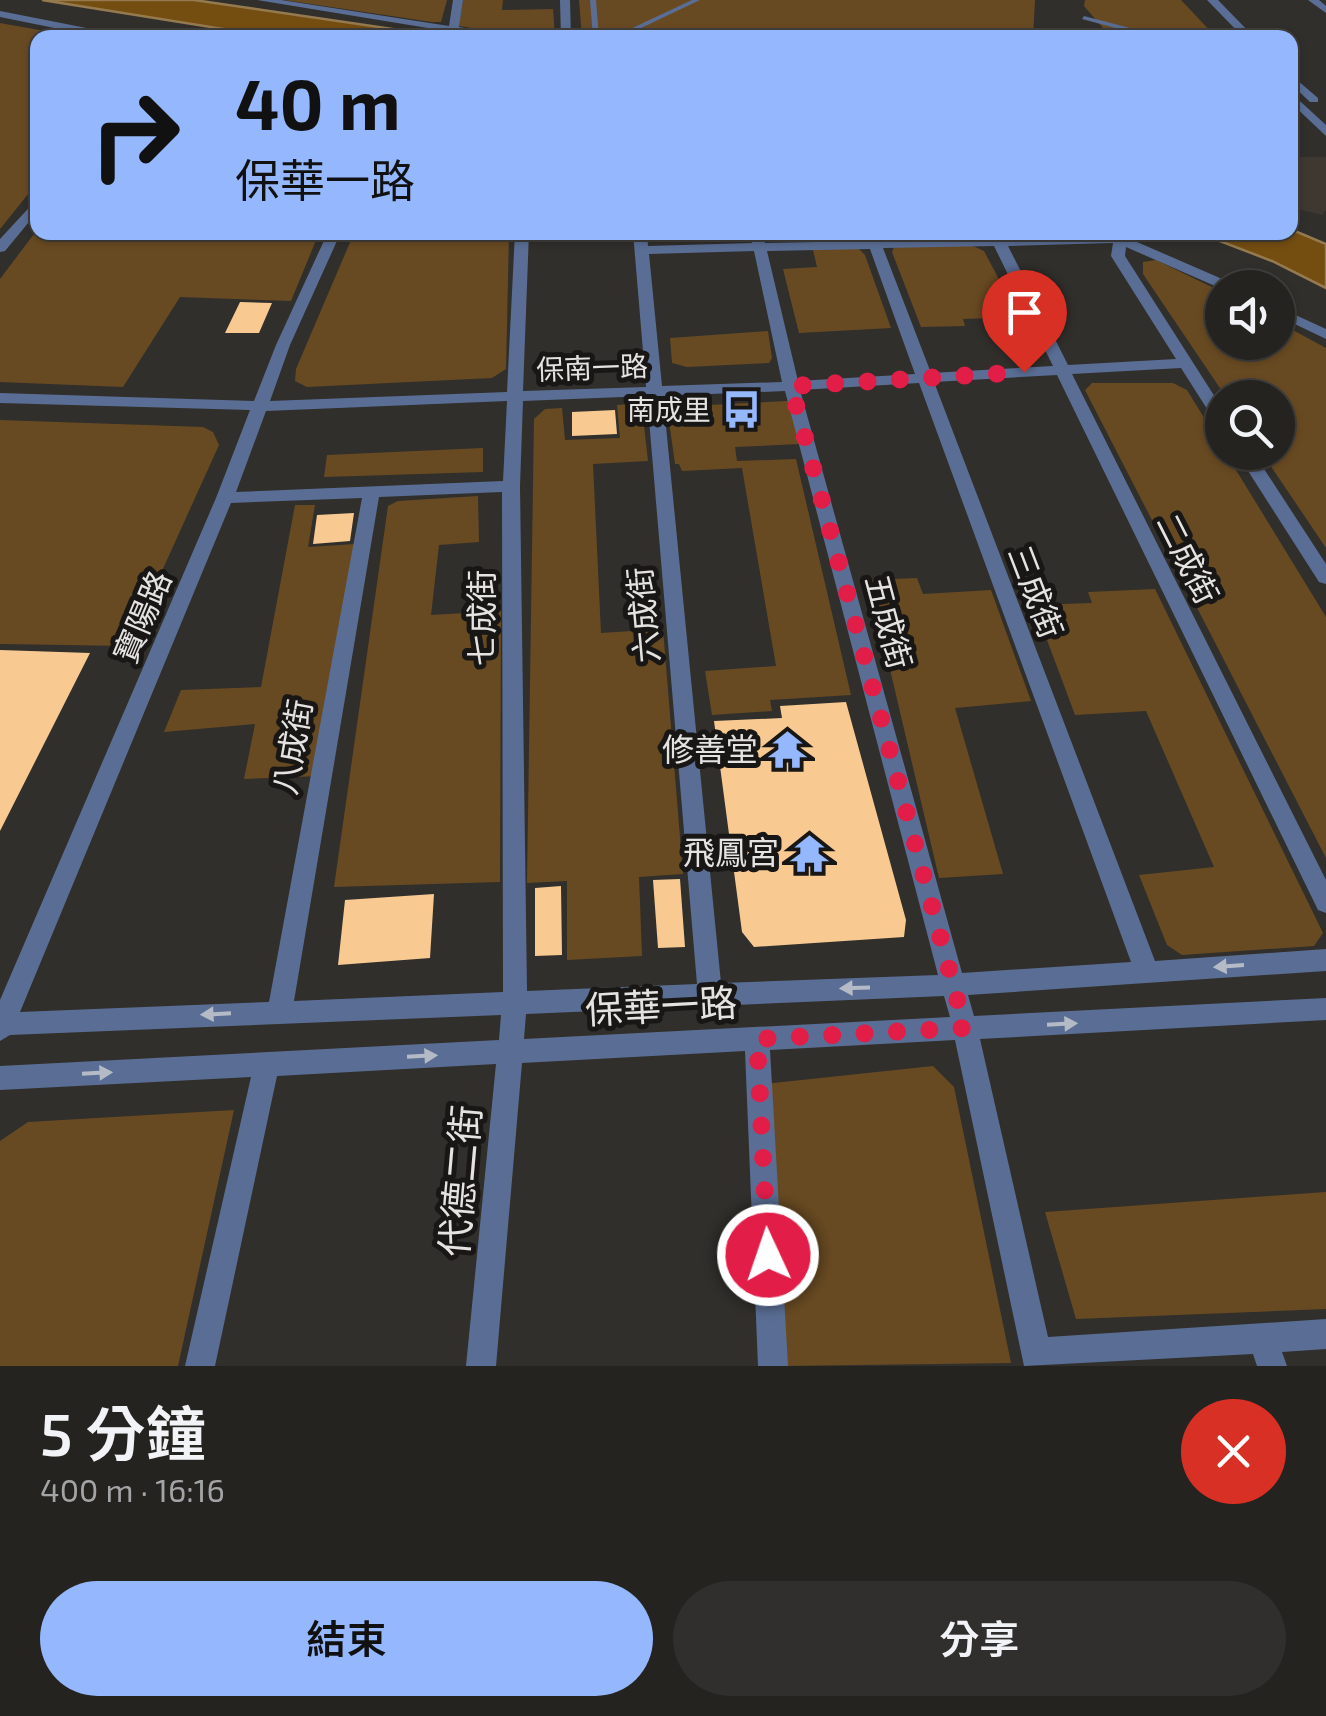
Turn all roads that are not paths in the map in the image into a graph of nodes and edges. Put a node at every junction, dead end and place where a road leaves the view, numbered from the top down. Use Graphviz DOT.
graph roads {
  1 [pos="262,0"];
  2 [pos="458,0"];
  3 [pos="565,0"];
  4 [pos="593,0"];
  5 [pos="697,0"];
  6 [pos="1194,0"];
  7 [pos="1212,0"];
  8 [pos="1314,0"];
  9 [pos="1325,10"];
  10 [pos="0,14"];
  11 [pos="1084,18"];
  12 [pos="81,30"];
  13 [pos="433,30"];
  14 [pos="451,30"];
  15 [pos="566,30"];
  16 [pos="595,30"];
  17 [pos="631,30"];
  18 [pos="1130,30"];
  19 [pos="1225,30"];
  20 [pos="1242,30"];
  21 [pos="1298,85"];
  22 [pos="1298,103"];
  23 [pos="1326,112"];
  24 [pos="1326,132"];
  25 [pos="30,212"];
  26 [pos="331,240"];
  27 [pos="522,240"];
  28 [pos="758,240"];
  29 [pos="873,240"];
  30 [pos="998,240"];
  31 [pos="1120,240"];
  32 [pos="1122,240"];
  33 [pos="641,241"];
  34 [pos="0,248"];
  35 [pos="1205,277"];
  36 [pos="1295,319"];
  37 [pos="1326,335"];
  38 [pos="1185,363"];
  39 [pos="1059,370"];
  40 [pos="922,378"];
  41 [pos="791,386"];
  42 [pos="653,391"];
  43 [pos="1205,394"];
  44 [pos="516,396"];
  45 [pos="0,398"];
  46 [pos="263,406"];
  47 [pos="1256,470"];
  48 [pos="511,486"];
  49 [pos="371,495"];
  50 [pos="226,498"];
  51 [pos="1326,578"];
  52 [pos="1326,903"];
  53 [pos="1326,960"];
  54 [pos="1147,972"];
  55 [pos="953,985"];
  56 [pos="710,992"];
  57 [pos="515,1002"];
  58 [pos="1326,1009"];
  59 [pos="280,1012"];
  60 [pos="1,1026"];
  61 [pos="965,1028"];
  62 [pos="757,1039"];
  63 [pos="511,1052"];
  64 [pos="268,1064"];
  65 [pos="0,1078"];
  66 [pos="1326,1334"];
  67 [pos="1267,1352"];
  68 [pos="1038,1360"];
  69 [pos="200,1366"];
  70 [pos="481,1366"];
  71 [pos="773,1366"];
  1 -- 13 [label="street"];
  2 -- 14 [label="street"];
  3 -- 15 [label="street"];
  4 -- 16 [label="lane"];
  5 -- 17 [label="lane"];
  6 -- 19 [label="street"];
  7 -- 20 [label="street"];
  8 -- 9 [label="street"];
  10 -- 12 [label="street"];
  11 -- 18 [label="lane"];
  21 -- 23 [label="street"];
  22 -- 24 [label="street"];
  25 -- 34 [label="street"];
  26 -- 46 [label="street, 寶陽路"];
  27 -- 44 [label="street, 七成街"];
  28 -- 33 [label="street"];
  28 -- 41 [label="street, 五成街"];
  29 -- 40 [label="street, 三成街"];
  30 -- 39 [label="street, 二成街"];
  31 -- 38 [label="street"];
  32 -- 35 [label="street"];
  33 -- 42 [label="street, 六成街"];
  36 -- 37 [label="street"];
  38 -- 39 [label="street, 保南一路"];
  38 -- 43 [label="street"];
  39 -- 40 [label="street, 保南一路"];
  39 -- 52 [label="street, 二成街"];
  40 -- 41 [label="street, 保南一路"];
  40 -- 54 [label="street, 三成街"];
  41 -- 42 [label="street, 保南一路"];
  41 -- 55 [label="street, 五成街"];
  42 -- 44 [label="street, 保南一路"];
  42 -- 56 [label="street, 六成街"];
  44 -- 46 [label="street, 保南一路"];
  44 -- 48 [label="street, 七成街"];
  45 -- 46 [label="street, 保南一路"];
  46 -- 50 [label="street, 寶陽路"];
  47 -- 51 [label="street"];
  48 -- 49 [label="street"];
  48 -- 57 [label="street, 七成街"];
  49 -- 50 [label="street"];
  49 -- 59 [label="street, 八成街"];
  50 -- 60 [label="street, 寶陽路"];
  53 -- 54 [label="street, 保華一路, one-way"];
  54 -- 55 [label="street, 保華一路"];
  55 -- 56 [label="street, 保華一路, one-way"];
  55 -- 61 [label="street, 五成街"];
  56 -- 57 [label="street, 保華一路"];
  57 -- 59 [label="street, 保華一路"];
  57 -- 63 [label="street, 代德二街"];
  61 -- 58 [label="street, 保華一路, one-way"];
  59 -- 60 [label="street, 保華一路, one-way"];
  61 -- 62 [label="street, 保華一路"];
  61 -- 68 [label="street, 五成街"];
  62 -- 63 [label="street, 保華一路"];
  62 -- 71 [label="street"];
  64 -- 63 [label="street, 保華一路, one-way"];
  63 -- 70 [label="street, 代德二街"];
  65 -- 64 [label="street, 保華一路, one-way"];
  64 -- 69 [label="street"];
  66 -- 67 [label="street"];
  67 -- 68 [label="street"];
}
